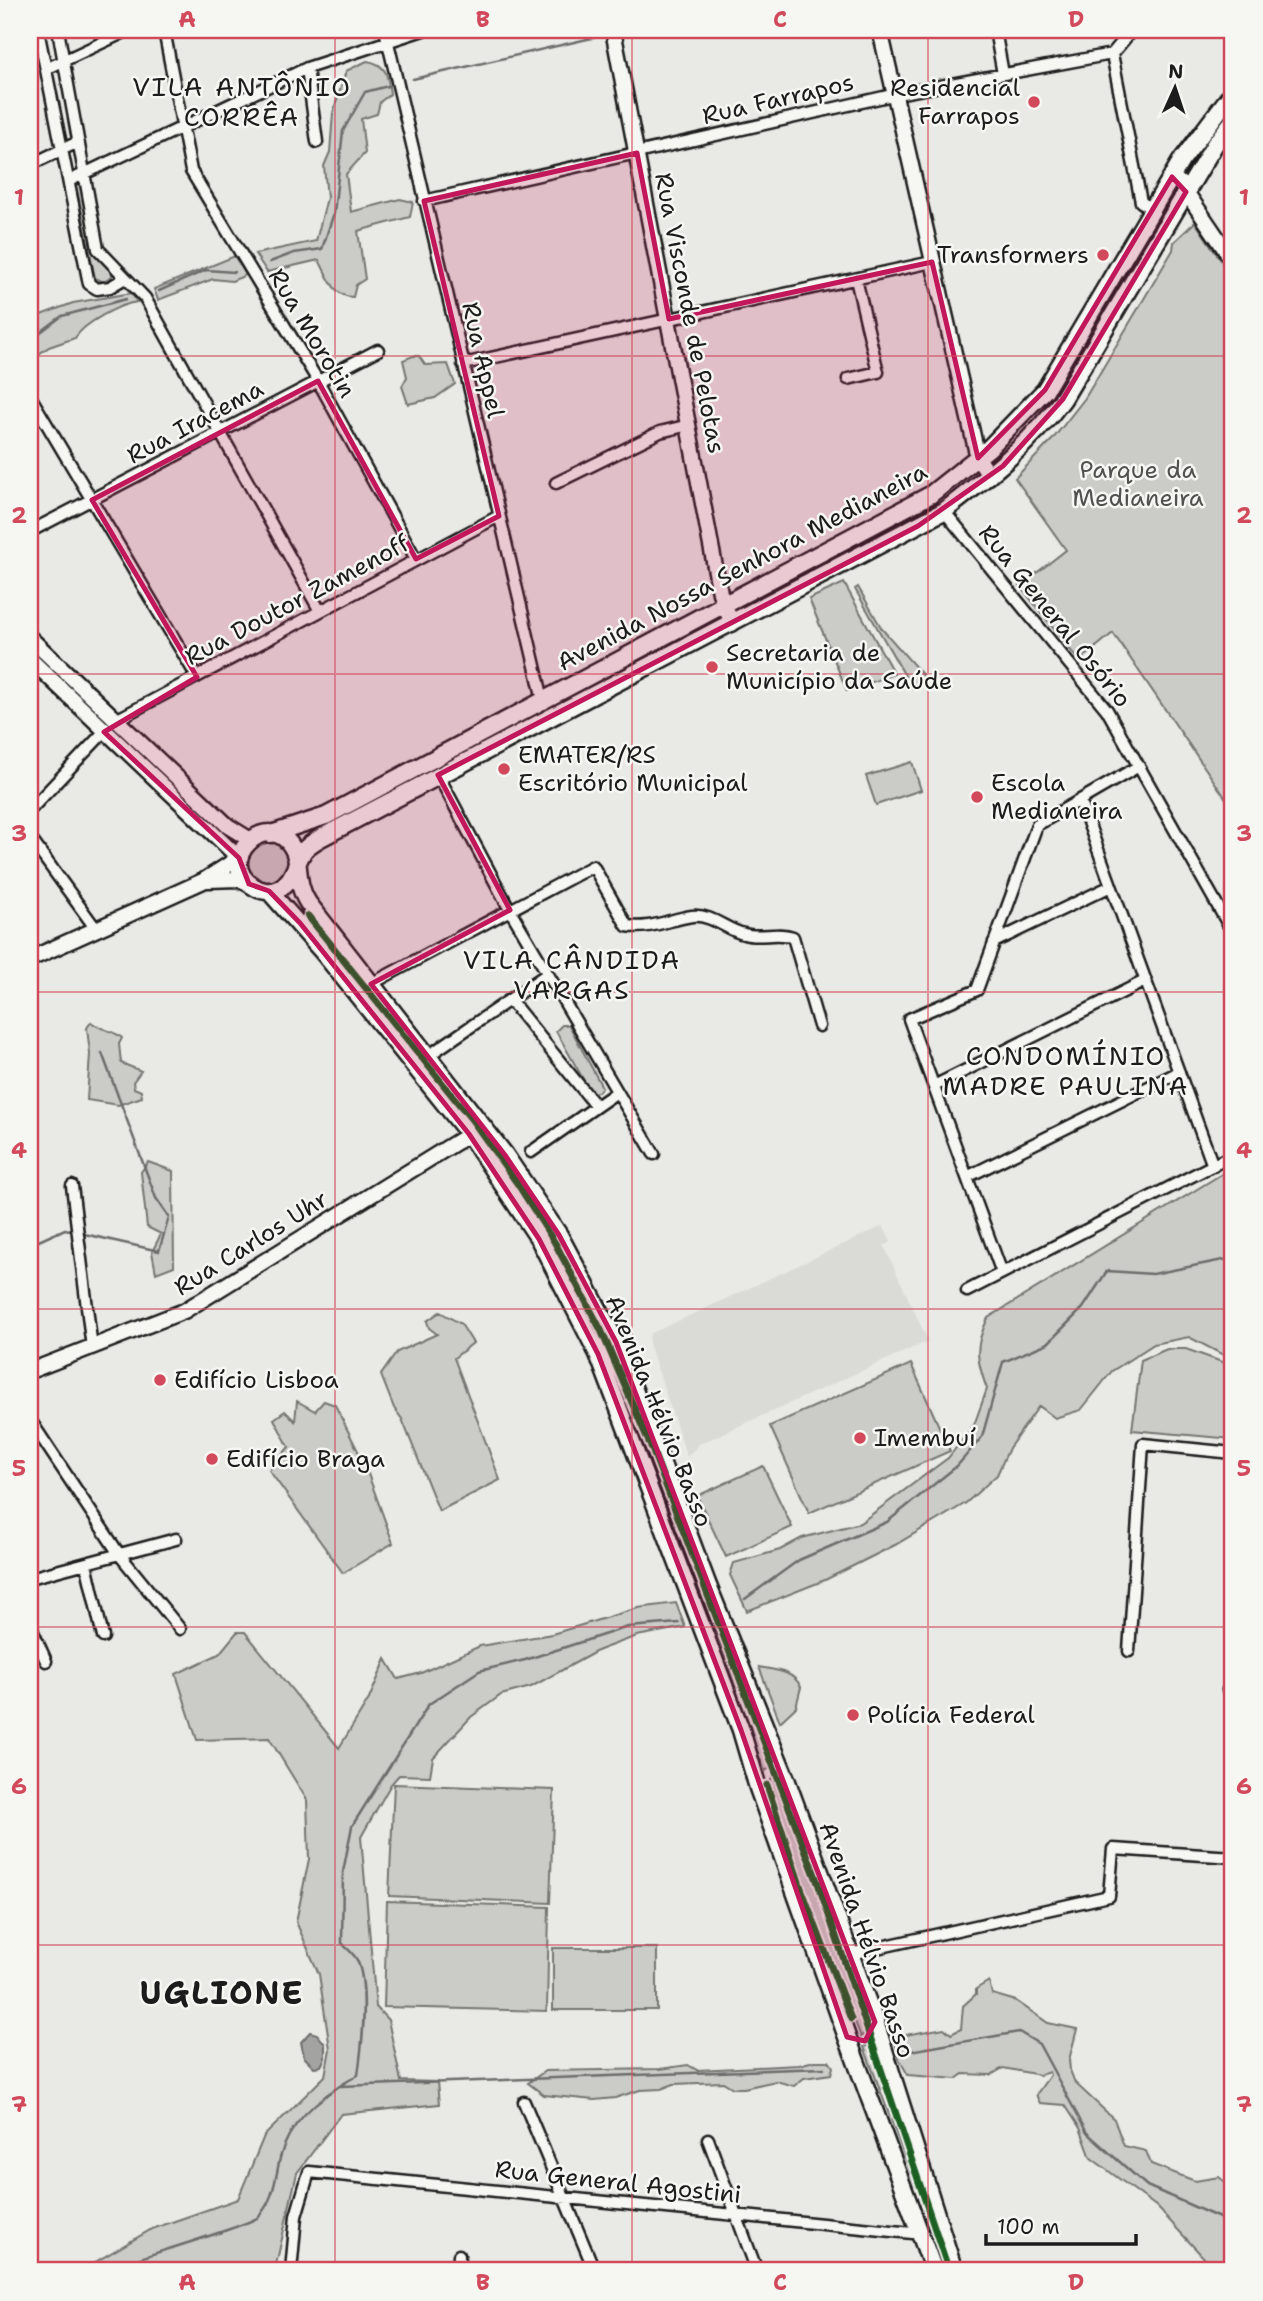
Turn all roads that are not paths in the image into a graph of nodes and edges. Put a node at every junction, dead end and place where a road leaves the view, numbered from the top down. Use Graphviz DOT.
graph roads {
  1 [pos="38,30"];
  2 [pos="58,30"];
  3 [pos="129,30"];
  4 [pos="164,30"];
  5 [pos="423,30"];
  6 [pos="613,30"];
  7 [pos="880,30"];
  8 [pos="995,30"];
  9 [pos="1132,30"];
  10 [pos="386,35"];
  11 [pos="1112,54"];
  12 [pos="63,60"];
  13 [pos="307,68"];
  14 [pos="46,69"];
  15 [pos="1003,74"];
  16 [pos="1233,92"];
  17 [pos="897,94"];
  18 [pos="1233,121"];
  19 [pos="183,124"];
  20 [pos="78,142"];
  21 [pos="317,142"];
  22 [pos="62,150"];
  23 [pos="637,153"];
  24 [pos="30,165"];
  25 [pos="84,173"];
  26 [pos="1172,177"];
  27 [pos="69,181"];
  28 [pos="1186,192"];
  29 [pos="424,201"];
  30 [pos="1153,209"];
  31 [pos="1233,261"];
  32 [pos="932,262"];
  33 [pos="125,278"];
  34 [pos="856,279"];
  35 [pos="668,319"];
  36 [pos="378,350"];
  37 [pos="463,364"];
  38 [pos="848,379"];
  39 [pos="318,381"];
  40 [pos="30,396"];
  41 [pos="689,425"];
  42 [pos="219,433"];
  43 [pos="978,458"];
  44 [pos="990,476"];
  45 [pos="556,483"];
  46 [pos="930,495"];
  47 [pos="92,500"];
  48 [pos="944,511"];
  49 [pos="499,516"];
  50 [pos="32,531"];
  51 [pos="416,559"];
  52 [pos="725,604"];
  53 [pos="320,611"];
  54 [pos="732,624"];
  55 [pos="30,638"];
  56 [pos="30,659"];
  57 [pos="197,677"];
  58 [pos="542,699"];
  59 [pos="549,718"];
  60 [pos="114,721"];
  61 [pos="104,732"];
  62 [pos="429,759"];
  63 [pos="1139,766"];
  64 [pos="438,775"];
  65 [pos="1080,800"];
  66 [pos="30,810"];
  67 [pos="271,834"];
  68 [pos="30,838"];
  69 [pos="249,839"];
  70 [pos="239,858"];
  71 [pos="297,868"];
  72 [pos="203,881"];
  73 [pos="249,884"];
  74 [pos="1111,886"];
  75 [pos="269,891"];
  76 [pos="510,910"];
  77 [pos="96,929"];
  78 [pos="1233,933"];
  79 [pos="994,942"];
  80 [pos="30,959"];
  81 [pos="547,974"];
  82 [pos="1145,981"];
  83 [pos="371,984"];
  84 [pos="510,1000"];
  85 [pos="819,1026"];
  86 [pos="428,1056"];
  87 [pos="1179,1072"];
  88 [pos="934,1086"];
  89 [pos="617,1092"];
  90 [pos="596,1106"];
  91 [pos="476,1130"];
  92 [pos="531,1152"];
  93 [pos="654,1154"];
  94 [pos="1233,1155"];
  95 [pos="1213,1166"];
  96 [pos="967,1177"];
  97 [pos="72,1186"];
  98 [pos="1002,1273"];
  99 [pos="967,1291"];
  100 [pos="92,1348"];
  101 [pos="30,1371"];
  102 [pos="30,1419"];
  103 [pos="1233,1453"];
  104 [pos="176,1539"];
  105 [pos="119,1554"];
  106 [pos="86,1563"];
  107 [pos="30,1578"];
  108 [pos="30,1625"];
  109 [pos="180,1629"];
  110 [pos="103,1637"];
  111 [pos="1129,1651"];
  112 [pos="47,1661"];
  113 [pos="786,1779"];
  114 [pos="758,1788"];
  115 [pos="1233,1857"];
  116 [pos="850,1954"];
  117 [pos="875,2022"];
  118 [pos="847,2037"];
  119 [pos="524,2102"];
  120 [pos="708,2139"];
  121 [pos="565,2198"];
  122 [pos="736,2215"];
  123 [pos="922,2234"];
  124 [pos="459,2255"];
  125 [pos="291,2271"];
  126 [pos="458,2271"];
  127 [pos="591,2271"];
  128 [pos="757,2271"];
  129 [pos="934,2271"];
  130 [pos="954,2271"];
  1 -- 14 [label="street"];
  2 -- 12 [label="street"];
  3 -- 12 [label="street"];
  4 -- 19 [label="street, Rua Morotin"];
  5 -- 10 [label="street"];
  6 -- 23 [label="street, Rua Visconde de Pelotas"];
  7 -- 17 [label="street"];
  8 -- 15 [label="street"];
  9 -- 11 [label="street"];
  10 -- 13 [label="street"];
  10 -- 29 [label="street, Rua Appel"];
  11 -- 15 [label="street, Rua Farrapos"];
  11 -- 30 [label="street"];
  12 -- 14 [label="street"];
  12 -- 20 [label="street"];
  13 -- 19 [label="street"];
  13 -- 21 [label="street"];
  14 -- 22 [label="street"];
  15 -- 17 [label="street, Rua Farrapos"];
  16 -- 26 [label="main road, Avenida Nossa Senhora Medianeira"];
  17 -- 23 [label="street, Rua Farrapos"];
  17 -- 32 [label="street"];
  18 -- 28 [label="main road, Avenida Nossa Senhora Medianeira"];
  19 -- 25 [label="street"];
  19 -- 39 [label="street, Rua Morotin"];
  20 -- 22 [label="street"];
  20 -- 25 [label="street"];
  22 -- 24 [label="street"];
  22 -- 27 [label="street"];
  23 -- 29 [label="street, Rua Farrapos"];
  23 -- 35 [label="street, Rua Visconde de Pelotas"];
  25 -- 27 [label="street"];
  25 -- 33 [label="street"];
  26 -- 28 [label="street"];
  26 -- 30 [label="main road, Avenida Nossa Senhora Medianeira"];
  27 -- 33 [label="street"];
  28 -- 31 [label="street"];
  28 -- 44 [label="main road, Avenida Nossa Senhora Medianeira"];
  29 -- 37 [label="street, Rua Appel"];
  30 -- 43 [label="main road, Avenida Nossa Senhora Medianeira"];
  32 -- 34 [label="street"];
  32 -- 43 [label="street"];
  33 -- 42 [label="street"];
  34 -- 35 [label="street"];
  34 -- 38 [label="street"];
  35 -- 37 [label="street"];
  35 -- 41 [label="street, Rua Visconde de Pelotas"];
  36 -- 39 [label="street, Rua Iracema"];
  37 -- 49 [label="street, Rua Appel"];
  39 -- 42 [label="street, Rua Iracema"];
  39 -- 51 [label="street, Rua Morotin"];
  40 -- 47 [label="street"];
  41 -- 45 [label="street"];
  41 -- 52 [label="street, Rua Visconde de Pelotas"];
  42 -- 47 [label="street, Rua Iracema"];
  42 -- 53 [label="street"];
  43 -- 44 [label="street"];
  43 -- 46 [label="main road, Avenida Nossa Senhora Medianeira"];
  44 -- 48 [label="main road, Avenida Nossa Senhora Medianeira"];
  46 -- 48 [label="main road"];
  46 -- 52 [label="main road, Avenida Nossa Senhora Medianeira"];
  47 -- 50 [label="street, Rua Iracema"];
  47 -- 57 [label="street"];
  48 -- 54 [label="main road, Avenida Nossa Senhora Medianeira"];
  48 -- 63 [label="street, Rua General Osório"];
  49 -- 51 [label="street, Rua Doutor Zamenoff"];
  49 -- 58 [label="street, Rua Appel"];
  51 -- 53 [label="street, Rua Doutor Zamenoff"];
  52 -- 54 [label="street, Rua Visconde de Pelotas"];
  52 -- 58 [label="main road, Avenida Nossa Senhora Medianeira"];
  53 -- 57 [label="street, Rua Doutor Zamenoff"];
  54 -- 59 [label="main road, Avenida Nossa Senhora Medianeira"];
  55 -- 60 [label="street"];
  56 -- 61 [label="street"];
  57 -- 60 [label="street, Rua Doutor Zamenoff"];
  58 -- 59 [label="street, Rua Appel"];
  58 -- 62 [label="main road, Avenida Nossa Senhora Medianeira"];
  59 -- 64 [label="main road, Avenida Nossa Senhora Medianeira"];
  60 -- 61 [label="street"];
  60 -- 69 [label="street"];
  61 -- 66 [label="street"];
  61 -- 70 [label="street"];
  62 -- 64 [label="main road"];
  62 -- 67 [label="main road, Avenida Nossa Senhora Medianeira"];
  63 -- 65 [label="street"];
  63 -- 78 [label="street, Rua General Osório"];
  64 -- 71 [label="main road, Avenida Nossa Senhora Medianeira"];
  64 -- 76 [label="street"];
  65 -- 74 [label="street"];
  65 -- 79 [label="street"];
  67 -- 69 [label="main road"];
  67 -- 71 [label="main road"];
  68 -- 77 [label="street"];
  69 -- 70 [label="main road"];
  70 -- 72 [label="street"];
  70 -- 73 [label="main road"];
  71 -- 75 [label="main road"];
  71 -- 83 [label="main road, Avenida Hélvio Basso"];
  72 -- 73 [label="street"];
  72 -- 77 [label="street"];
  73 -- 75 [label="main road"];
  74 -- 79 [label="street"];
  74 -- 82 [label="street"];
  75 -- 91 [label="main road, Avenida Hélvio Basso"];
  76 -- 81 [label="street"];
  76 -- 83 [label="street"];
  76 -- 85 [label="street"];
  77 -- 80 [label="street"];
  79 -- 88 [label="street"];
  81 -- 84 [label="street"];
  81 -- 89 [label="street"];
  82 -- 87 [label="street"];
  82 -- 88 [label="street"];
  83 -- 86 [label="main road, Avenida Hélvio Basso"];
  84 -- 86 [label="street"];
  84 -- 90 [label="street"];
  86 -- 91 [label="main road, Avenida Hélvio Basso"];
  87 -- 95 [label="street"];
  87 -- 96 [label="street"];
  88 -- 96 [label="street"];
  89 -- 90 [label="street"];
  89 -- 93 [label="street"];
  90 -- 92 [label="street"];
  91 -- 100 [label="street, Rua Carlos Uhr"];
  91 -- 113 [label="main road, Avenida Hélvio Basso"];
  91 -- 114 [label="main road, Avenida Hélvio Basso"];
  94 -- 95 [label="street"];
  95 -- 98 [label="street"];
  96 -- 98 [label="street"];
  97 -- 100 [label="street"];
  98 -- 99 [label="street"];
  100 -- 101 [label="street, Rua Carlos Uhr"];
  102 -- 105 [label="street"];
  103 -- 111 [label="street"];
  104 -- 105 [label="street"];
  105 -- 106 [label="street"];
  105 -- 109 [label="street"];
  106 -- 107 [label="street"];
  106 -- 110 [label="street"];
  108 -- 112 [label="street"];
  113 -- 114 [label="main road"];
  113 -- 116 [label="main road, Avenida Hélvio Basso"];
  114 -- 118 [label="main road, Avenida Hélvio Basso"];
  115 -- 116 [label="street"];
  116 -- 117 [label="main road, Avenida Hélvio Basso"];
  117 -- 118 [label="main road"];
  117 -- 130 [label="main road, Avenida Hélvio Basso"];
  118 -- 123 [label="main road, Avenida Hélvio Basso"];
  119 -- 121 [label="street"];
  120 -- 122 [label="street"];
  121 -- 122 [label="street, Rua General Agostini"];
  121 -- 125 [label="street, Rua General Agostini"];
  121 -- 127 [label="street"];
  122 -- 123 [label="street, Rua General Agostini"];
  122 -- 128 [label="street"];
  123 -- 129 [label="main road, Avenida Hélvio Basso"];
  124 -- 126 [label="street"];
}
